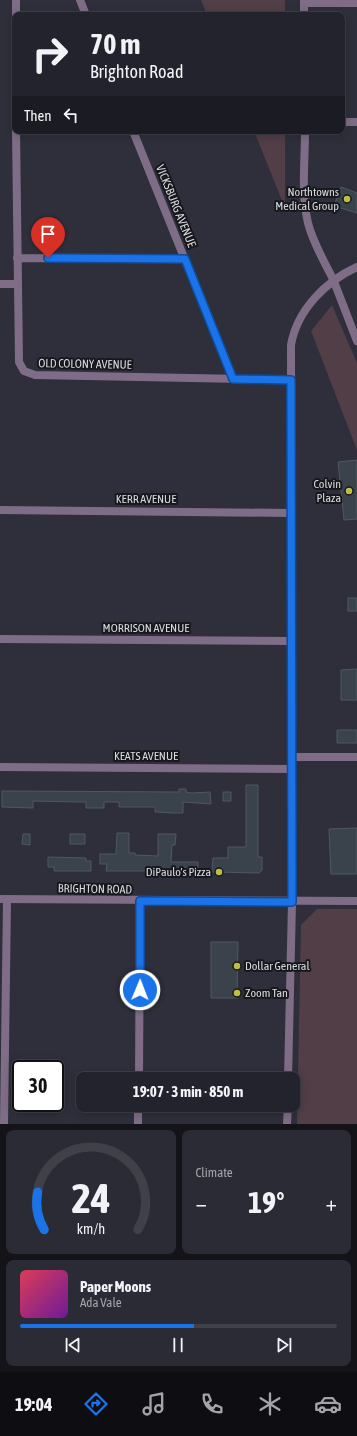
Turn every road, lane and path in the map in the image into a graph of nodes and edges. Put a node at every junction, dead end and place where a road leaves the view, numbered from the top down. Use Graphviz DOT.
graph roads {
  1 [pos="16,0"];
  2 [pos="80,0"];
  3 [pos="304,2"];
  4 [pos="357,3"];
  5 [pos="16,12"];
  6 [pos="85,12"];
  7 [pos="345,122"];
  8 [pos="357,122"];
  9 [pos="16,134"];
  10 [pos="134,134"];
  11 [pos="304,134"];
  12 [pos="17,258"];
  13 [pos="185,259"];
  14 [pos="357,267"];
  15 [pos="333,279"];
  16 [pos="0,284"];
  17 [pos="18,284"];
  18 [pos="357,341"];
  19 [pos="233,379"];
  20 [pos="291,380"];
  21 [pos="0,510"];
  22 [pos="292,512"];
  23 [pos="0,639"];
  24 [pos="292,641"];
  25 [pos="292,757"];
  26 [pos="357,757"];
  27 [pos="0,767"];
  28 [pos="291,769"];
  29 [pos="3,900"];
  30 [pos="140,901"];
  31 [pos="357,901"];
  32 [pos="292,902"];
  33 [pos="139,1072"];
  34 [pos="288,1072"];
  35 [pos="138,1112"];
  36 [pos="288,1112"];
  37 [pos="4,1124"];
  38 [pos="138,1124"];
  39 [pos="287,1124"];
  1 -- 5 [label="street"];
  2 -- 6 [label="street"];
  3 -- 4 [label="street"];
  7 -- 8 [label="street"];
  9 -- 12 [label="street, OLD COLONY AVENUE"];
  10 -- 13 [label="street, VICKSBURG AVENUE"];
  11 -- 15 [label="street"];
  12 -- 13 [label="street"];
  12 -- 17 [label="street, OLD COLONY AVENUE"];
  13 -- 19 [label="street, VICKSBURG AVENUE"];
  14 -- 15 [label="street"];
  15 -- 18 [label="street"];
  15 -- 20 [label="street"];
  16 -- 17 [label="street"];
  17 -- 19 [label="street, OLD COLONY AVENUE"];
  19 -- 20 [label="street, OLD COLONY AVENUE"];
  20 -- 22 [label="street"];
  21 -- 22 [label="street, KERR AVENUE"];
  22 -- 24 [label="street"];
  23 -- 24 [label="street, MORRISON AVENUE"];
  24 -- 25 [label="street"];
  25 -- 26 [label="street"];
  25 -- 28 [label="street"];
  27 -- 28 [label="street, KEATS AVENUE"];
  28 -- 32 [label="street"];
  29 -- 30 [label="street, BRIGHTON ROAD"];
  29 -- 37 [label="street"];
  30 -- 32 [label="street, BRIGHTON ROAD"];
  30 -- 33 [label="street"];
  31 -- 32 [label="street, BRIGHTON ROAD"];
  32 -- 34 [label="street"];
  35 -- 38 [label="street"];
  36 -- 39 [label="street"];
}
